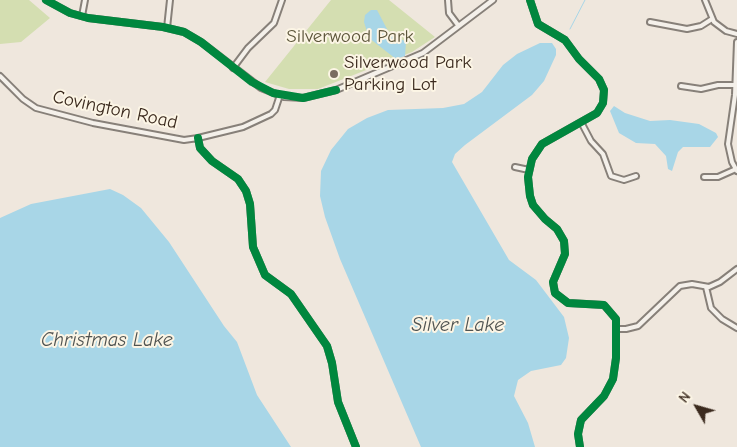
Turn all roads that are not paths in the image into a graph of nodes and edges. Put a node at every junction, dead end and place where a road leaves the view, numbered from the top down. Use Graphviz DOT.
graph roads {
  1 [pos="46,0"];
  2 [pos="84,0"];
  3 [pos="170,0"];
  4 [pos="282,0"];
  5 [pos="448,0"];
  6 [pos="493,0"];
  7 [pos="530,0"];
  8 [pos="705,0"];
  9 [pos="82,16"];
  10 [pos="712,19"];
  11 [pos="650,22"];
  12 [pos="458,25"];
  13 [pos="167,28"];
  14 [pos="737,34"];
  15 [pos="737,42"];
  16 [pos="233,68"];
  17 [pos="0,76"];
  18 [pos="735,85"];
  19 [pos="681,86"];
  20 [pos="280,96"];
  21 [pos="735,116"];
  22 [pos="581,122"];
  23 [pos="198,138"];
  24 [pos="514,167"];
  25 [pos="529,170"];
  26 [pos="736,170"];
  27 [pos="636,176"];
  28 [pos="704,177"];
  29 [pos="737,269"];
  30 [pos="706,287"];
  31 [pos="737,328"];
  32 [pos="617,329"];
  33 [pos="356,447"];
  34 [pos="580,447"];
  1 -- 9 [label="street"];
  2 -- 9 [label="street"];
  3 -- 13 [label="street"];
  4 -- 16 [label="street"];
  5 -- 12 [label="street"];
  6 -- 12 [label="street"];
  7 -- 22 [label="street"];
  8 -- 10 [label="street"];
  9 -- 13 [label="street"];
  10 -- 11 [label="street"];
  10 -- 14 [label="street"];
  12 -- 20 [label="street"];
  13 -- 16 [label="street"];
  15 -- 18 [label="street"];
  16 -- 20 [label="street"];
  17 -- 23 [label="street, Covington Road"];
  18 -- 19 [label="street"];
  18 -- 21 [label="street"];
  20 -- 23 [label="street, Covington Road"];
  21 -- 26 [label="street"];
  22 -- 25 [label="street"];
  22 -- 27 [label="street"];
  23 -- 33 [label="street"];
  24 -- 25 [label="street"];
  25 -- 32 [label="street"];
  26 -- 28 [label="street"];
  29 -- 30 [label="street"];
  30 -- 31 [label="street"];
  30 -- 32 [label="street"];
  32 -- 34 [label="street"];
}
